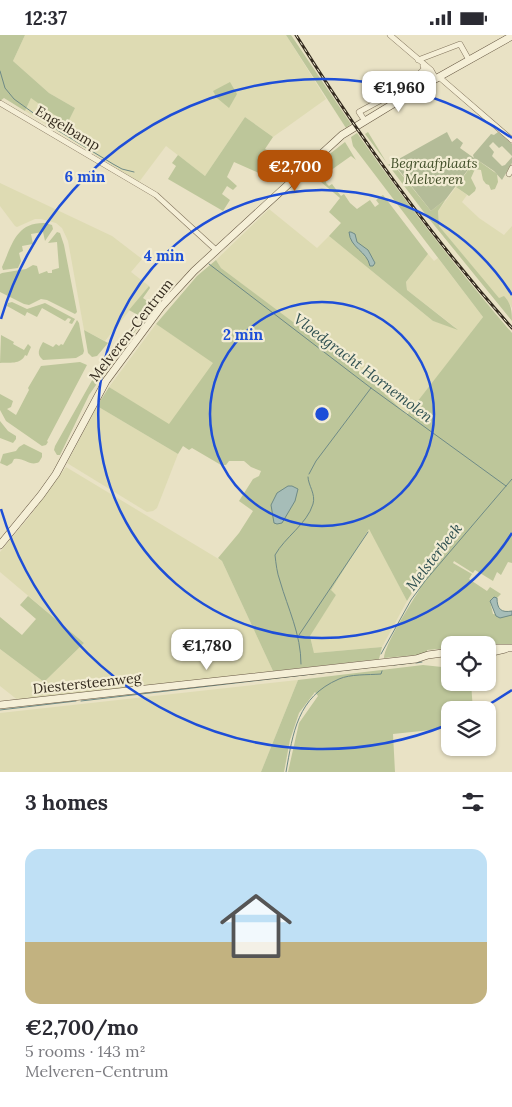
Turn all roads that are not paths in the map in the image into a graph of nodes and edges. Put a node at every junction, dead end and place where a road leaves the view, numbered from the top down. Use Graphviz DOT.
graph roads {
  1 [pos="390,35"];
  2 [pos="512,36"];
  3 [pos="418,60"];
  4 [pos="469,60"];
  5 [pos="424,69"];
  6 [pos="436,79"];
  7 [pos="0,103"];
  8 [pos="365,121"];
  9 [pos="512,140"];
  10 [pos="512,168"];
  11 [pos="509,174"];
  12 [pos="216,250"];
  13 [pos="0,545"];
  14 [pos="496,648"];
  15 [pos="510,648"];
  16 [pos="496,652"];
  17 [pos="441,654"];
  18 [pos="441,658"];
  19 [pos="416,659"];
  20 [pos="0,705"];
  1 -- 3 [label="street"];
  2 -- 4 [label="main road, Melveren-Centrum"];
  3 -- 4 [label="street"];
  3 -- 5 [label="street"];
  3 -- 6 [label="street"];
  4 -- 6 [label="main road, Melveren-Centrum"];
  5 -- 6 [label="street"];
  5 -- 8 [label="street"];
  6 -- 8 [label="main road, Melveren-Centrum"];
  6 -- 9 [label="street"];
  7 -- 12 [label="street, Engelbamp"];
  8 -- 12 [label="main road, Melveren-Centrum"];
  10 -- 11 [label="street"];
  12 -- 13 [label="main road, Melveren-Centrum"];
  14 -- 15 [label="main road"];
  15 -- 16 [label="main road"];
  17 -- 19 [label="main road, Diestersteenweg"];
  18 -- 19 [label="main road, Diestersteenweg"];
  19 -- 20 [label="main road, Diestersteenweg"];
}
